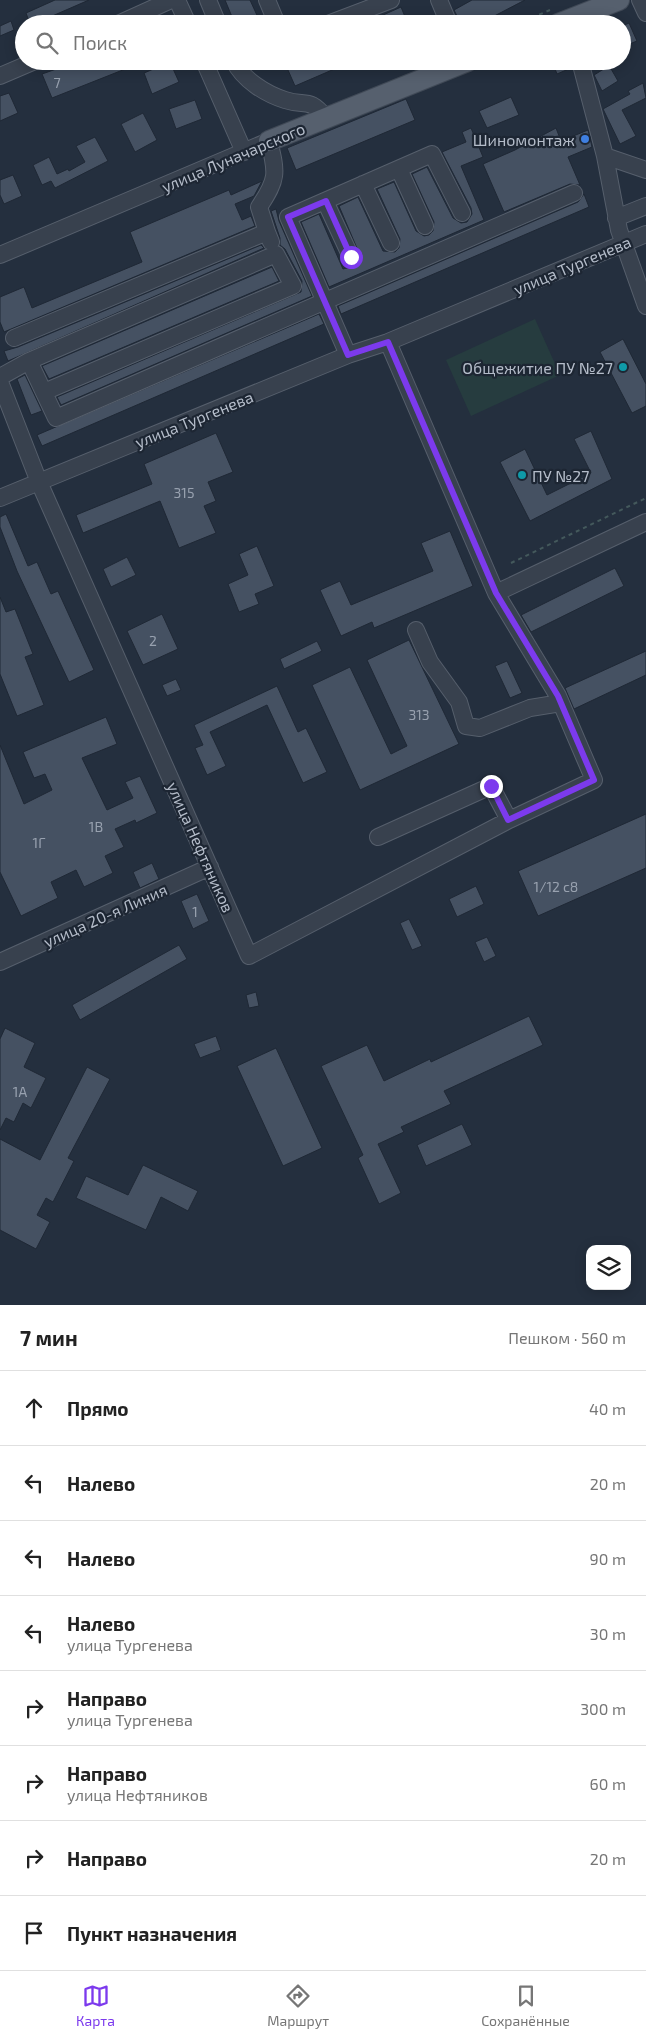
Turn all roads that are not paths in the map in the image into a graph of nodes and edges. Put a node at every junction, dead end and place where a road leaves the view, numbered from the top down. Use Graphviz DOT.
graph roads {
  1 [pos="171,0"];
  2 [pos="177,0"];
  3 [pos="208,0"];
  4 [pos="267,0"];
  5 [pos="391,0"];
  6 [pos="439,0"];
  7 [pos="618,0"];
  8 [pos="640,0"];
  9 [pos="646,13"];
  10 [pos="138,15"];
  11 [pos="184,15"];
  12 [pos="214,15"];
  13 [pos="274,15"];
  14 [pos="352,15"];
  15 [pos="445,15"];
  16 [pos="573,15"];
  17 [pos="15,70"];
  18 [pos="208,70"];
  19 [pos="238,70"];
  20 [pos="445,70"];
  21 [pos="582,70"];
  22 [pos="0,76"];
  23 [pos="326,118"];
  24 [pos="269,141"];
  25 [pos="244,152"];
  26 [pos="605,156"];
  27 [pos="399,169"];
  28 [pos="646,170"];
  29 [pos="363,184"];
  30 [pos="574,193"];
  31 [pos="326,201"];
  32 [pos="646,206"];
  33 [pos="462,212"];
  34 [pos="616,218"];
  35 [pos="424,226"];
  36 [pos="267,232"];
  37 [pos="646,234"];
  38 [pos="391,243"];
  39 [pos="623,244"];
  40 [pos="276,254"];
  41 [pos="0,255"];
  42 [pos="351,257"];
  43 [pos="326,302"];
  44 [pos="646,306"];
  45 [pos="14,338"];
  46 [pos="388,342"];
  47 [pos="348,355"];
  48 [pos="29,361"];
  49 [pos="0,377"];
  50 [pos="0,382"];
  51 [pos="44,392"];
  52 [pos="39,482"];
  53 [pos="0,498"];
  54 [pos="646,522"];
  55 [pos="496,593"];
  56 [pos="416,630"];
  57 [pos="561,703"];
  58 [pos="508,820"];
  59 [pos="378,837"];
  60 [pos="210,867"];
  61 [pos="0,962"];
  1 -- 10 [label="street"];
  2 -- 11 [label="street"];
  3 -- 12 [label="street"];
  4 -- 13 [label="street"];
  5 -- 14 [label="street"];
  6 -- 15 [label="street"];
  7 -- 16 [label="main road"];
  8 -- 9 [label="street"];
  17 -- 22 [label="street"];
  18 -- 25 [label="street"];
  19 -- 23 [label="street"];
  20 -- 23 [label="main road, улица Луначарского"];
  21 -- 26 [label="street"];
  23 -- 24 [label="main road, улица Луначарского"];
  24 -- 25 [label="street, улица Луначарского"];
  24 -- 36 [label="street"];
  25 -- 41 [label="street, улица Луначарского"];
  26 -- 28 [label="street"];
  26 -- 34 [label="street"];
  27 -- 29 [label="street"];
  27 -- 33 [label="street"];
  27 -- 35 [label="street"];
  29 -- 31 [label="street"];
  29 -- 38 [label="street"];
  30 -- 43 [label="street"];
  31 -- 42 [label="street"];
  31 -- 43 [label="street"];
  32 -- 34 [label="street"];
  34 -- 39 [label="street"];
  36 -- 40 [label="street"];
  36 -- 45 [label="street"];
  37 -- 39 [label="street, улица Тургенева"];
  39 -- 44 [label="street"];
  39 -- 46 [label="street, улица Тургенева"];
  40 -- 48 [label="street"];
  40 -- 51 [label="street"];
  43 -- 47 [label="street"];
  43 -- 51 [label="street"];
  46 -- 47 [label="street, улица Тургенева"];
  46 -- 55 [label="street"];
  47 -- 52 [label="street, улица Тургенева"];
  48 -- 49 [label="street"];
  48 -- 51 [label="street"];
  50 -- 52 [label="street, улица Нефтяников"];
  52 -- 53 [label="street, улица Тургенева"];
  52 -- 60 [label="street, улица Нефтяников"];
  54 -- 55 [label="street"];
  55 -- 57 [label="street"];
  56 -- 57 [label="street"];
  57 -- 58 [label="street, улица Нефтяников"];
  58 -- 59 [label="street"];
  58 -- 60 [label="street, улица Нефтяников"];
  60 -- 61 [label="street, улица 20-я Линия"];
}
